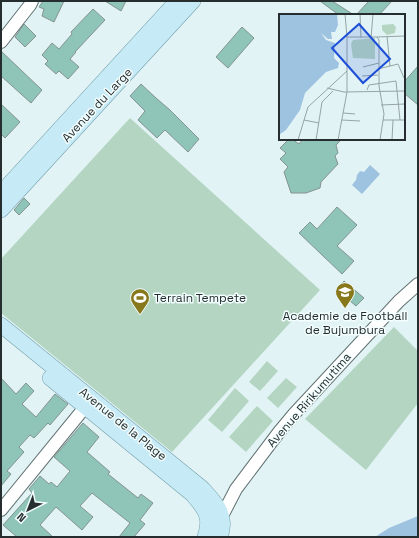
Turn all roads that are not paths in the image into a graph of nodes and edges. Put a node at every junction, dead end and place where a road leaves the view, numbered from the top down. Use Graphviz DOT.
graph roads {
  1 [pos="32,1"];
  2 [pos="180,3"];
  3 [pos="1,42"];
  4 [pos="1,193"];
  5 [pos="1,210"];
  6 [pos="418,284"];
  7 [pos="2,332"];
  8 [pos="89,403"];
  9 [pos="1,510"];
  10 [pos="215,519"];
  11 [pos="204,537"];
  12 [pos="220,537"];
  1 -- 3 [label="street"];
  2 -- 4 [label="main road, Avenue du Large"];
  2 -- 5 [label="main road, Avenue du Large"];
  6 -- 10 [label="street, Avenue Ririkumutima"];
  7 -- 8 [label="main road, Avenue de la Plage"];
  8 -- 9 [label="street"];
  8 -- 10 [label="main road, Avenue de la Plage"];
  10 -- 11 [label="main road"];
  10 -- 12 [label="main road, Avenue de la Plage"];
}
